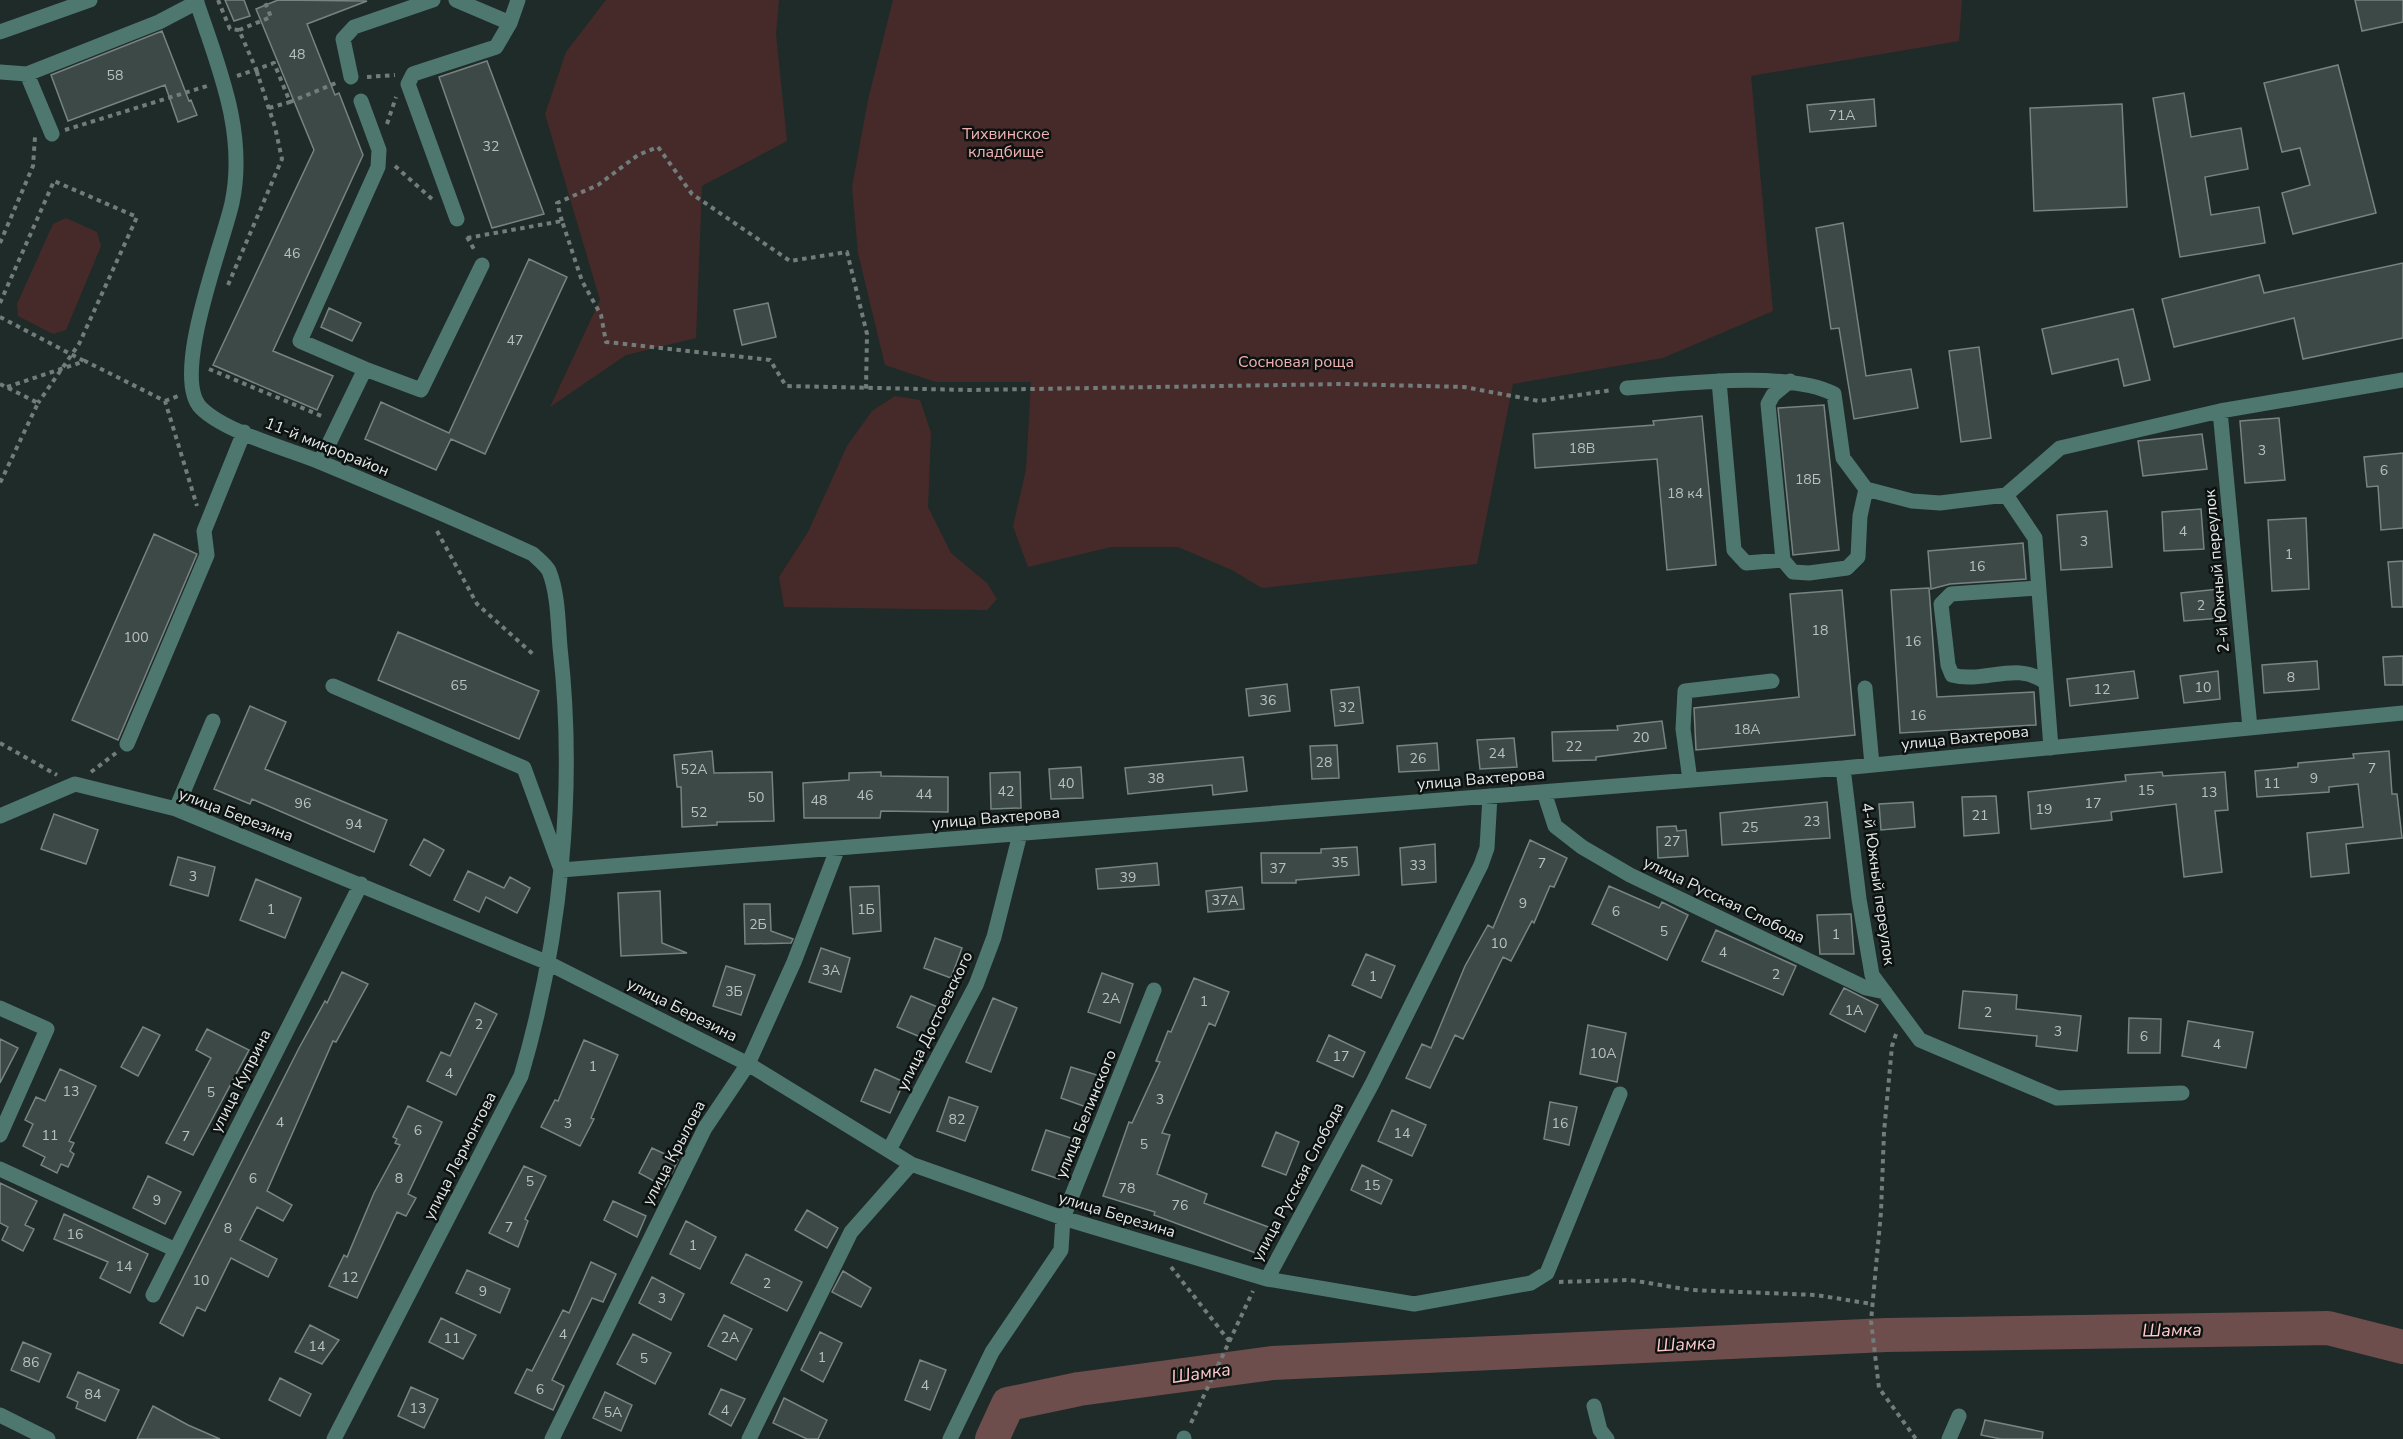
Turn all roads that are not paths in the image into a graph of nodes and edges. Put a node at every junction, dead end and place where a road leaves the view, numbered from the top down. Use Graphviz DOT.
graph roads {
  1 [pos="90,0"];
  2 [pos="433,0"];
  3 [pos="456,0"];
  4 [pos="518,0"];
  5 [pos="196,1"];
  6 [pos="510,23"];
  7 [pos="0,32"];
  8 [pos="0,72"];
  9 [pos="27,74"];
  10 [pos="351,77"];
  11 [pos="361,101"];
  12 [pos="52,134"];
  13 [pos="457,219"];
  14 [pos="482,265"];
  15 [pos="365,369"];
  16 [pos="2403,380"];
  17 [pos="1719,381"];
  18 [pos="1790,381"];
  19 [pos="1627,388"];
  20 [pos="2220,411"];
  21 [pos="244,432"];
  22 [pos="320,462"];
  23 [pos="1866,489"];
  24 [pos="2006,495"];
  25 [pos="1783,560"];
  26 [pos="2038,588"];
  27 [pos="1772,681"];
  28 [pos="2046,683"];
  29 [pos="333,686"];
  30 [pos="1865,688"];
  31 [pos="2403,713"];
  32 [pos="213,721"];
  33 [pos="2250,728"];
  34 [pos="127,744"];
  35 [pos="2050,748"];
  36 [pos="1872,765"];
  37 [pos="1844,768"];
  38 [pos="1690,780"];
  39 [pos="1544,792"];
  40 [pos="1490,796"];
  41 [pos="176,809"];
  42 [pos="0,816"];
  43 [pos="1020,834"];
  44 [pos="837,850"];
  45 [pos="561,870"];
  46 [pos="361,884"];
  47 [pos="546,962"];
  48 [pos="1154,990"];
  49 [pos="1885,992"];
  50 [pos="0,1008"];
  51 [pos="748,1064"];
  52 [pos="2182,1093"];
  53 [pos="1620,1094"];
  54 [pos="0,1134"];
  55 [pos="889,1150"];
  56 [pos="911,1164"];
  57 [pos="0,1169"];
  58 [pos="1063,1218"];
  59 [pos="176,1250"];
  60 [pos="1267,1279"];
  61 [pos="153,1295"];
  62 [pos="1594,1406"];
  63 [pos="0,1415"];
  64 [pos="1959,1416"];
  65 [pos="48,1439"];
  66 [pos="334,1439"];
  67 [pos="552,1439"];
  68 [pos="749,1439"];
  69 [pos="950,1439"];
  70 [pos="1607,1439"];
  71 [pos="1948,1439"];
  1 -- 7 [label="street"];
  2 -- 10 [label="street"];
  3 -- 6 [label="street"];
  4 -- 6 [label="street"];
  5 -- 9 [label="street"];
  5 -- 21 [label="street, 11-й микрорайон"];
  6 -- 13 [label="street"];
  8 -- 9 [label="street"];
  9 -- 12 [label="street"];
  11 -- 15 [label="street"];
  14 -- 15 [label="street"];
  15 -- 22 [label="street"];
  16 -- 20 [label="street"];
  17 -- 18 [label="street"];
  17 -- 19 [label="street"];
  17 -- 25 [label="street"];
  18 -- 23 [label="street"];
  18 -- 25 [label="street"];
  20 -- 24 [label="street"];
  20 -- 33 [label="street, 2-й Южный переулок"];
  21 -- 22 [label="street, 11-й микрорайон"];
  21 -- 34 [label="street"];
  22 -- 45 [label="street, 11-й микрорайон"];
  23 -- 24 [label="street"];
  23 -- 25 [label="street"];
  24 -- 26 [label="street"];
  26 -- 28 [label="street"];
  26 -- 28 [label="street"];
  27 -- 38 [label="street"];
  28 -- 35 [label="street"];
  29 -- 45 [label="street"];
  30 -- 36 [label="street"];
  31 -- 33 [label="street, улица Вахтерова"];
  32 -- 41 [label="street"];
  33 -- 35 [label="street, улица Вахтерова"];
  35 -- 36 [label="street, улица Вахтерова"];
  36 -- 37 [label="street, улица Вахтерова"];
  37 -- 38 [label="street, улица Вахтерова"];
  37 -- 49 [label="street, 4-й Южный переулок"];
  38 -- 39 [label="street, улица Вахтерова"];
  39 -- 40 [label="street, улица Вахтерова"];
  39 -- 49 [label="street, улица Русская Слобода"];
  40 -- 43 [label="street, улица Вахтерова"];
  40 -- 60 [label="street, улица Русская Слобода"];
  41 -- 42 [label="street, улица Березина"];
  41 -- 46 [label="street, улица Березина"];
  43 -- 44 [label="street, улица Вахтерова"];
  43 -- 55 [label="street, улица Достоевского"];
  44 -- 45 [label="street, улица Вахтерова"];
  44 -- 51 [label="street, улица Крылова"];
  45 -- 47 [label="street, улица Лермонтова"];
  46 -- 47 [label="street, улица Березина"];
  46 -- 59 [label="street, улица Куприна"];
  47 -- 51 [label="street, улица Березина"];
  47 -- 66 [label="street, улица Лермонтова"];
  48 -- 58 [label="street, улица Белинского"];
  49 -- 52 [label="street, 4-й Южный переулок"];
  50 -- 54 [label="street"];
  51 -- 55 [label="street, улица Березина"];
  51 -- 67 [label="street, улица Крылова"];
  53 -- 60 [label="street, улица Русская Слобода"];
  55 -- 56 [label="street, улица Березина"];
  56 -- 58 [label="street, улица Березина"];
  56 -- 68 [label="street"];
  57 -- 59 [label="street"];
  58 -- 60 [label="street, улица Березина"];
  58 -- 69 [label="street, улица Белинского"];
  59 -- 61 [label="street, улица Куприна"];
  62 -- 70 [label="street"];
  63 -- 65 [label="street"];
  64 -- 71 [label="street"];
}
